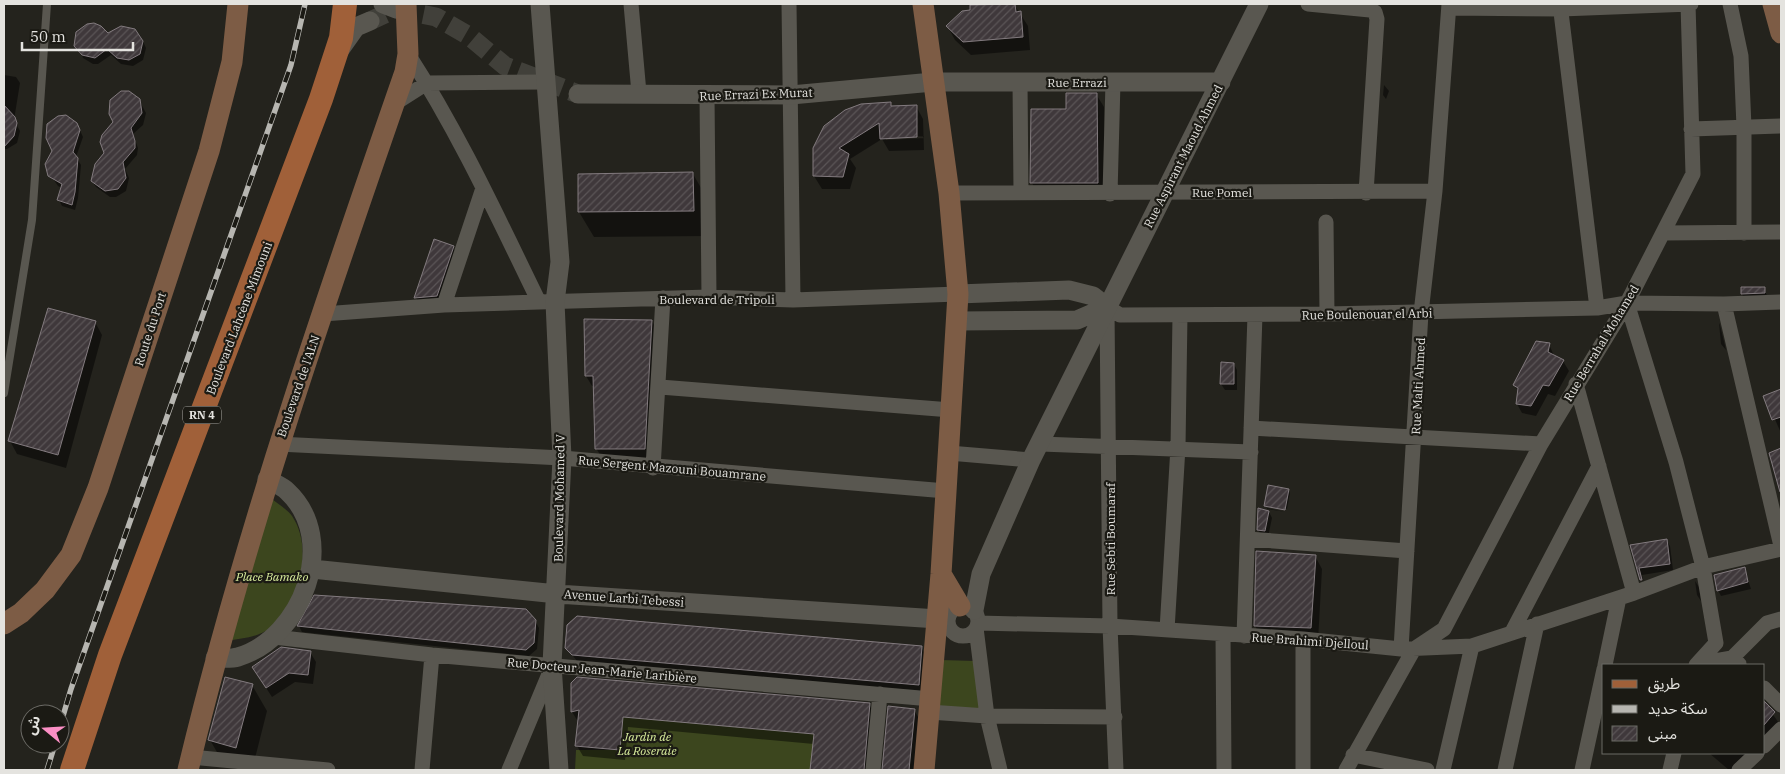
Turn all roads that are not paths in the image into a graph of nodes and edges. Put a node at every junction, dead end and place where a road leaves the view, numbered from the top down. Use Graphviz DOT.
graph roads {
  1 [pos="48,4"];
  2 [pos="238,4"];
  3 [pos="345,4"];
  4 [pos="406,4"];
  5 [pos="540,4"];
  6 [pos="631,4"];
  7 [pos="788,4"];
  8 [pos="923,4"];
  9 [pos="1259,4"];
  10 [pos="1308,4"];
  11 [pos="1689,4"];
  12 [pos="1730,4"];
  13 [pos="1774,4"];
  14 [pos="1449,6"];
  15 [pos="1561,7"];
  16 [pos="379,13"];
  17 [pos="1781,32"];
  18 [pos="408,54"];
  19 [pos="334,61"];
  20 [pos="547,82"];
  21 [pos="933,82"];
  22 [pos="1020,82"];
  23 [pos="1113,82"];
  24 [pos="1220,82"];
  25 [pos="427,83"];
  26 [pos="639,93"];
  27 [pos="578,94"];
  28 [pos="791,94"];
  29 [pos="707,96"];
  30 [pos="394,104"];
  31 [pos="1781,126"];
  32 [pos="1744,127"];
  33 [pos="1691,129"];
  34 [pos="483,188"];
  35 [pos="1435,190"];
  36 [pos="1021,192"];
  37 [pos="1164,192"];
  38 [pos="1366,192"];
  39 [pos="949,193"];
  40 [pos="1110,194"];
  41 [pos="1326,222"];
  42 [pos="1781,232"];
  43 [pos="1663,233"];
  44 [pos="1744,233"];
  45 [pos="958,294"];
  46 [pos="709,297"];
  47 [pos="663,298"];
  48 [pos="793,300"];
  49 [pos="547,302"];
  50 [pos="1781,302"];
  51 [pos="1627,303"];
  52 [pos="1724,304"];
  53 [pos="444,305"];
  54 [pos="1107,307"];
  55 [pos="1597,308"];
  56 [pos="1422,313"];
  57 [pos="323,314"];
  58 [pos="1327,314"];
  59 [pos="1180,315"];
  60 [pos="1255,315"];
  61 [pos="957,321"];
  62 [pos="1576,384"];
  63 [pos="660,387"];
  64 [pos="4,393"];
  65 [pos="951,410"];
  66 [pos="1251,428"];
  67 [pos="1415,437"];
  68 [pos="278,444"];
  69 [pos="1041,444"];
  70 [pos="1541,444"];
  71 [pos="1109,447"];
  72 [pos="1178,448"];
  73 [pos="1251,452"];
  74 [pos="949,454"];
  75 [pos="562,458"];
  76 [pos="1031,460"];
  77 [pos="1599,466"];
  78 [pos="653,468"];
  79 [pos="267,479"];
  80 [pos="946,491"];
  81 [pos="1248,540"];
  82 [pos="1781,547"];
  83 [pos="1407,551"];
  84 [pos="1703,567"];
  85 [pos="312,569"];
  86 [pos="941,574"];
  87 [pos="556,594"];
  88 [pos="1627,595"];
  89 [pos="972,617"];
  90 [pos="1781,619"];
  91 [pos="4,624"];
  92 [pos="944,624"];
  93 [pos="1537,624"];
  94 [pos="1110,626"];
  95 [pos="1167,630"];
  96 [pos="1512,632"];
  97 [pos="1223,634"];
  98 [pos="1244,636"];
  99 [pos="274,637"];
  100 [pos="1303,639"];
  101 [pos="1472,646"];
  102 [pos="1407,649"];
  103 [pos="432,655"];
  104 [pos="215,658"];
  105 [pos="1736,662"];
  106 [pos="1605,664"];
  107 [pos="1696,664"];
  108 [pos="552,665"];
  109 [pos="1602,679"];
  110 [pos="1765,689"];
  111 [pos="880,694"];
  112 [pos="1781,705"];
  113 [pos="930,706"];
  114 [pos="987,716"];
  115 [pos="1115,717"];
  116 [pos="1781,729"];
  117 [pos="1765,745"];
  118 [pos="1674,754"];
  119 [pos="1756,754"];
  120 [pos="1353,755"];
  121 [pos="190,764"];
  122 [pos="72,770"];
  123 [pos="328,770"];
  124 [pos="422,770"];
  125 [pos="509,770"];
  126 [pos="559,770"];
  127 [pos="873,770"];
  128 [pos="924,770"];
  129 [pos="1000,770"];
  130 [pos="1116,770"];
  131 [pos="1224,770"];
  132 [pos="1303,770"];
  133 [pos="1346,770"];
  134 [pos="1427,770"];
  135 [pos="1443,770"];
  136 [pos="1505,770"];
  137 [pos="1582,770"];
  138 [pos="1670,770"];
  139 [pos="1740,770"];
  1 -- 64 [label="lane"];
  2 -- 91 [label="main road, Route du Port"];
  3 -- 19 [label="main road, Boulevard Lahcène Mimouni / RN 4"];
  4 -- 18 [label="main road, Boulevard de l'ALN"];
  5 -- 20 [label="street, Boulevard Mohamed V"];
  6 -- 26 [label="street"];
  7 -- 28 [label="street"];
  8 -- 21 [label="main road"];
  9 -- 24 [label="street, Rue Aspirant Maoud Ahmed"];
  10 -- 38 [label="street"];
  11 -- 15 [label="street"];
  11 -- 33 [label="street, Rue Berrahal Mohamed"];
  12 -- 32 [label="street"];
  13 -- 17 [label="main road"];
  14 -- 15 [label="street"];
  14 -- 35 [label="street, Rue Malti Ahmed"];
  15 -- 55 [label="street"];
  16 -- 19 [label="street"];
  18 -- 25 [label="street"];
  18 -- 30 [label="main road, Boulevard de l'ALN"];
  19 -- 122 [label="main road, Boulevard Lahcène Mimouni / RN 4"];
  20 -- 25 [label="street"];
  20 -- 49 [label="street, Boulevard Mohamed V"];
  21 -- 22 [label="street, Rue Errazi"];
  21 -- 28 [label="street, Rue Errazi Ex Murat"];
  21 -- 39 [label="main road"];
  22 -- 23 [label="street, Rue Errazi"];
  22 -- 36 [label="street"];
  23 -- 24 [label="street, Rue Errazi"];
  23 -- 40 [label="street"];
  24 -- 37 [label="street, Rue Aspirant Maoud Ahmed"];
  25 -- 30 [label="street"];
  25 -- 34 [label="street"];
  26 -- 27 [label="street, Rue Errazi Ex Murat"];
  26 -- 29 [label="street, Rue Errazi Ex Murat"];
  28 -- 29 [label="street, Rue Errazi Ex Murat"];
  28 -- 48 [label="street"];
  29 -- 46 [label="street"];
  30 -- 57 [label="main road, Boulevard de l'ALN"];
  31 -- 32 [label="street"];
  32 -- 33 [label="street"];
  32 -- 44 [label="street"];
  33 -- 43 [label="street, Rue Berrahal Mohamed"];
  34 -- 49 [label="street"];
  34 -- 53 [label="street"];
  35 -- 38 [label="street, Rue Pomel"];
  35 -- 56 [label="street, Rue Malti Ahmed"];
  36 -- 39 [label="street, Rue Pomel"];
  36 -- 40 [label="street, Rue Pomel"];
  37 -- 38 [label="street, Rue Pomel"];
  37 -- 40 [label="street, Rue Pomel"];
  37 -- 54 [label="street, Rue Aspirant Maoud Ahmed"];
  39 -- 45 [label="main road"];
  41 -- 58 [label="street"];
  42 -- 44 [label="street"];
  43 -- 44 [label="street"];
  43 -- 51 [label="street, Rue Berrahal Mohamed"];
  45 -- 48 [label="street, Boulevard de Tripoli"];
  45 -- 54 [label="street, Boulevard de Tripoli"];
  45 -- 61 [label="main road"];
  46 -- 47 [label="street, Boulevard de Tripoli"];
  46 -- 48 [label="street, Boulevard de Tripoli"];
  47 -- 49 [label="street, Boulevard de Tripoli"];
  47 -- 63 [label="street"];
  49 -- 53 [label="street, Boulevard de Tripoli"];
  49 -- 75 [label="street, Boulevard Mohamed V"];
  50 -- 52 [label="street, Rue Boulenouar el Arbi"];
  51 -- 52 [label="street, Rue Boulenouar el Arbi"];
  51 -- 55 [label="street, Rue Boulenouar el Arbi"];
  51 -- 62 [label="street, Rue Berrahal Mohamed"];
  51 -- 84 [label="street"];
  52 -- 82 [label="street"];
  53 -- 57 [label="street, Boulevard de Tripoli"];
  54 -- 59 [label="street, Rue Boulenouar el Arbi"];
  54 -- 61 [label="street"];
  54 -- 69 [label="street, Rue Aspirant Maoud Ahmed"];
  54 -- 71 [label="street, Rue Sebti Boumaraf"];
  55 -- 56 [label="street, Rue Boulenouar el Arbi"];
  56 -- 58 [label="street, Rue Boulenouar el Arbi"];
  56 -- 67 [label="street, Rue Malti Ahmed"];
  57 -- 68 [label="main road, Boulevard de l'ALN"];
  58 -- 60 [label="street, Rue Boulenouar el Arbi"];
  59 -- 60 [label="street, Rue Boulenouar el Arbi"];
  59 -- 72 [label="street"];
  60 -- 66 [label="street"];
  61 -- 65 [label="main road"];
  62 -- 70 [label="street, Rue Berrahal Mohamed"];
  62 -- 77 [label="street"];
  63 -- 65 [label="street"];
  63 -- 78 [label="street"];
  65 -- 74 [label="main road"];
  66 -- 67 [label="street"];
  66 -- 73 [label="street"];
  67 -- 70 [label="street"];
  67 -- 83 [label="street, Rue Malti Ahmed"];
  68 -- 75 [label="street, Rue Sergent Mazouni Bouamrane"];
  68 -- 79 [label="main road, Boulevard de l'ALN"];
  69 -- 71 [label="street"];
  69 -- 76 [label="street, Rue Aspirant Maoud Ahmed"];
  70 -- 102 [label="street, Rue Berrahal Mohamed"];
  71 -- 72 [label="street"];
  71 -- 94 [label="street, Rue Sebti Boumaraf"];
  72 -- 73 [label="street"];
  72 -- 95 [label="street"];
  73 -- 81 [label="street"];
  74 -- 76 [label="street"];
  74 -- 80 [label="main road"];
  75 -- 78 [label="street, Rue Sergent Mazouni Bouamrane"];
  75 -- 87 [label="street, Boulevard Mohamed V"];
  76 -- 89 [label="street, Rue Aspirant Maoud Ahmed"];
  77 -- 88 [label="street"];
  77 -- 96 [label="street"];
  78 -- 80 [label="street, Rue Sergent Mazouni Bouamrane"];
  79 -- 85 [label="street"];
  79 -- 104 [label="main road, Boulevard de l'ALN"];
  80 -- 86 [label="main road"];
  81 -- 83 [label="street"];
  81 -- 98 [label="street"];
  82 -- 84 [label="street, Rue Brahimi Djelloul"];
  83 -- 102 [label="street, Rue Malti Ahmed"];
  84 -- 88 [label="street, Rue Brahimi Djelloul"];
  84 -- 107 [label="street"];
  85 -- 87 [label="street, Avenue Larbi Tebessi"];
  85 -- 99 [label="street"];
  86 -- 89 [label="main road"];
  86 -- 92 [label="main road"];
  87 -- 92 [label="street, Avenue Larbi Tebessi"];
  87 -- 108 [label="street, Boulevard Mohamed V"];
  88 -- 93 [label="street, Rue Brahimi Djelloul"];
  88 -- 106 [label="street"];
  89 -- 92 [label="street"];
  89 -- 92 [label="street, Rue Brahimi Djelloul"];
  89 -- 94 [label="street, Rue Brahimi Djelloul"];
  89 -- 114 [label="street"];
  90 -- 105 [label="street"];
  92 -- 113 [label="main road"];
  93 -- 96 [label="street, Rue Brahimi Djelloul"];
  93 -- 136 [label="street"];
  94 -- 95 [label="street, Rue Brahimi Djelloul"];
  94 -- 115 [label="street, Rue Sebti Boumaraf"];
  95 -- 97 [label="street, Rue Brahimi Djelloul"];
  96 -- 101 [label="street, Rue Brahimi Djelloul"];
  97 -- 98 [label="street, Rue Brahimi Djelloul"];
  97 -- 131 [label="street"];
  98 -- 100 [label="street, Rue Brahimi Djelloul"];
  99 -- 103 [label="street, Rue Docteur Jean-Marie Laribière"];
  99 -- 104 [label="street"];
  100 -- 102 [label="street, Rue Brahimi Djelloul"];
  100 -- 132 [label="street"];
  101 -- 102 [label="street, Rue Brahimi Djelloul"];
  101 -- 135 [label="street"];
  102 -- 120 [label="street"];
  103 -- 108 [label="street, Rue Docteur Jean-Marie Laribière"];
  103 -- 124 [label="street"];
  104 -- 121 [label="main road, Boulevard de l'ALN"];
  105 -- 107 [label="street"];
  108 -- 111 [label="street, Rue Docteur Jean-Marie Laribière"];
  108 -- 125 [label="street"];
  108 -- 126 [label="street, Boulevard Mohamed V"];
  109 -- 137 [label="street"];
  110 -- 112 [label="street"];
  111 -- 113 [label="street, Rue Docteur Jean-Marie Laribière"];
  111 -- 127 [label="street"];
  113 -- 114 [label="street, Rue Docteur Jean-Marie Laribière"];
  113 -- 128 [label="main road"];
  114 -- 115 [label="street, Rue Docteur Jean-Marie Laribière"];
  114 -- 129 [label="street"];
  115 -- 130 [label="street, Rue Sebti Boumaraf"];
  116 -- 117 [label="street"];
  118 -- 138 [label="street"];
  119 -- 139 [label="street"];
  120 -- 133 [label="street"];
  120 -- 134 [label="street"];
  121 -- 123 [label="street"];
}
